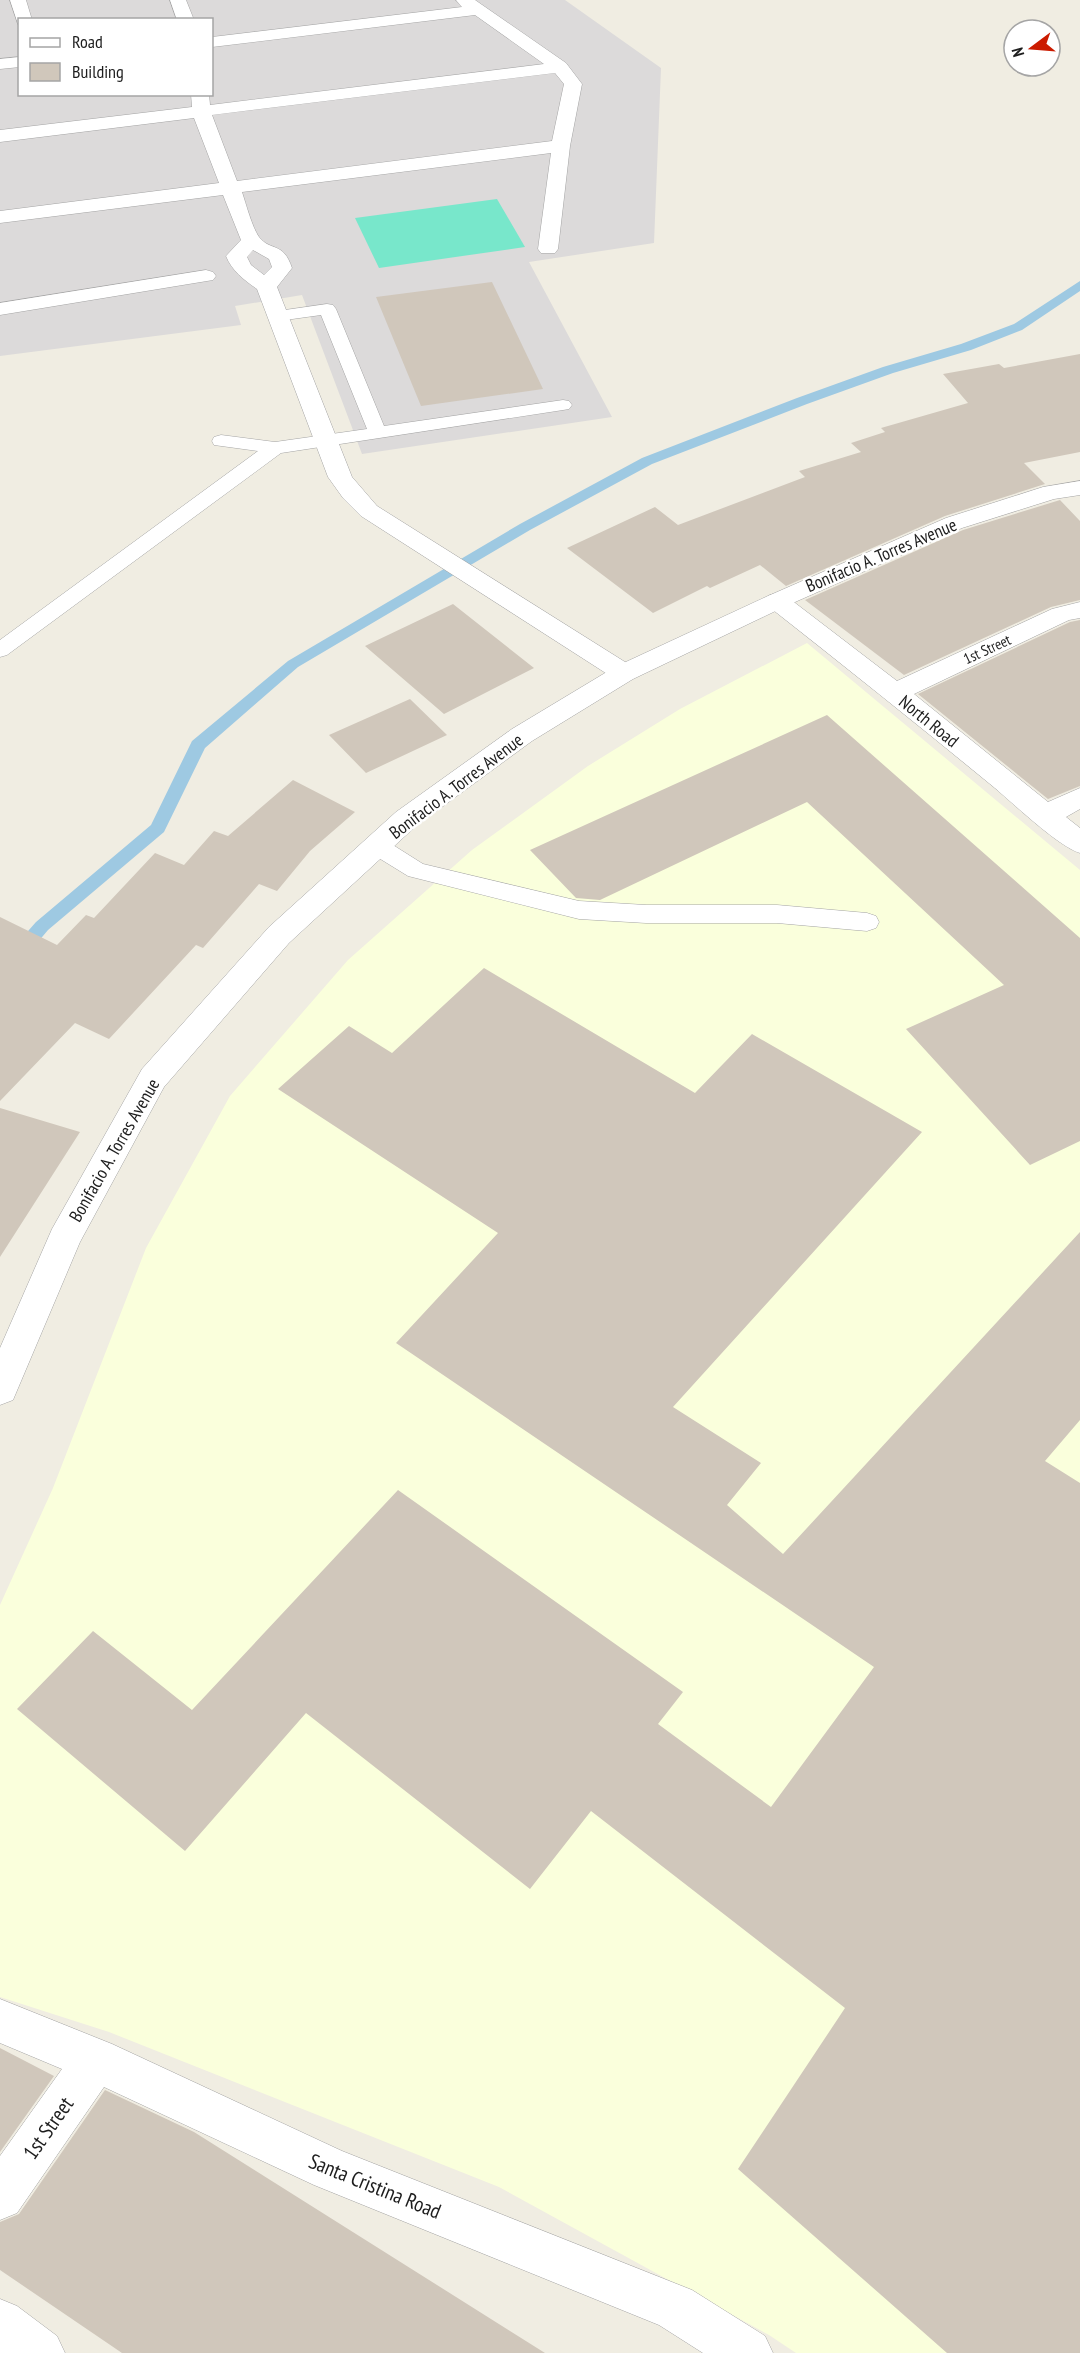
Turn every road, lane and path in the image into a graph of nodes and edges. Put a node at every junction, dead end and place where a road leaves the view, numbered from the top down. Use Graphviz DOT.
graph roads {
  1 [pos="18,0"];
  2 [pos="178,0"];
  3 [pos="471,5"];
  4 [pos="23,18"];
  5 [pos="185,18"];
  6 [pos="213,42"];
  7 [pos="18,62"];
  8 [pos="0,64"];
  9 [pos="560,67"];
  10 [pos="200,103"];
  11 [pos="0,136"];
  12 [pos="561,146"];
  13 [pos="231,188"];
  14 [pos="0,217"];
  15 [pos="251,241"];
  16 [pos="548,249"];
  17 [pos="206,276"];
  18 [pos="266,286"];
  19 [pos="0,309"];
  20 [pos="278,316"];
  21 [pos="563,405"];
  22 [pos="378,432"];
  23 [pos="325,440"];
  24 [pos="221,441"];
  25 [pos="275,448"];
  26 [pos="1080,488"];
  27 [pos="777,601"];
  28 [pos="1080,610"];
  29 [pos="0,650"];
  30 [pos="624,673"];
  31 [pos="895,692"];
  32 [pos="1080,797"];
  33 [pos="1046,816"];
  34 [pos="1080,843"];
  35 [pos="377,846"];
  36 [pos="867,922"];
  37 [pos="0,1389"];
  38 [pos="0,2020"];
  39 [pos="96,2060"];
  40 [pos="0,2196"];
  41 [pos="0,2323"];
  42 [pos="40,2353"];
  43 [pos="748,2353"];
  1 -- 4 [label="street"];
  2 -- 5 [label="street"];
  3 -- 6 [label="street"];
  3 -- 9 [label="street"];
  7 -- 8 [label="street"];
  9 -- 10 [label="street"];
  9 -- 12 [label="street"];
  10 -- 11 [label="street"];
  10 -- 13 [label="street"];
  12 -- 13 [label="street"];
  12 -- 16 [label="street"];
  13 -- 14 [label="street"];
  13 -- 15 [label="street"];
  15 -- 18 [label="street"];
  15 -- 18 [label="street"];
  17 -- 19 [label="street"];
  18 -- 20 [label="street"];
  20 -- 22 [label="lane"];
  20 -- 23 [label="street"];
  21 -- 22 [label="lane"];
  22 -- 23 [label="lane"];
  23 -- 25 [label="lane"];
  23 -- 30 [label="street"];
  24 -- 25 [label="lane"];
  25 -- 29 [label="lane"];
  26 -- 27 [label="street, Bonifacio A. Torres Avenue"];
  27 -- 30 [label="street, Bonifacio A. Torres Avenue"];
  27 -- 31 [label="street, North Road"];
  28 -- 31 [label="street, 1st Street"];
  30 -- 35 [label="street, Bonifacio A. Torres Avenue"];
  31 -- 33 [label="street, North Road"];
  32 -- 33 [label="street"];
  33 -- 34 [label="street, North Road"];
  35 -- 36 [label="lane"];
  35 -- 37 [label="street, Bonifacio A. Torres Avenue"];
  38 -- 39 [label="street, Santa Cristina Road"];
  39 -- 40 [label="street, 1st Street"];
  39 -- 43 [label="street, Santa Cristina Road"];
  41 -- 42 [label="street"];
}
